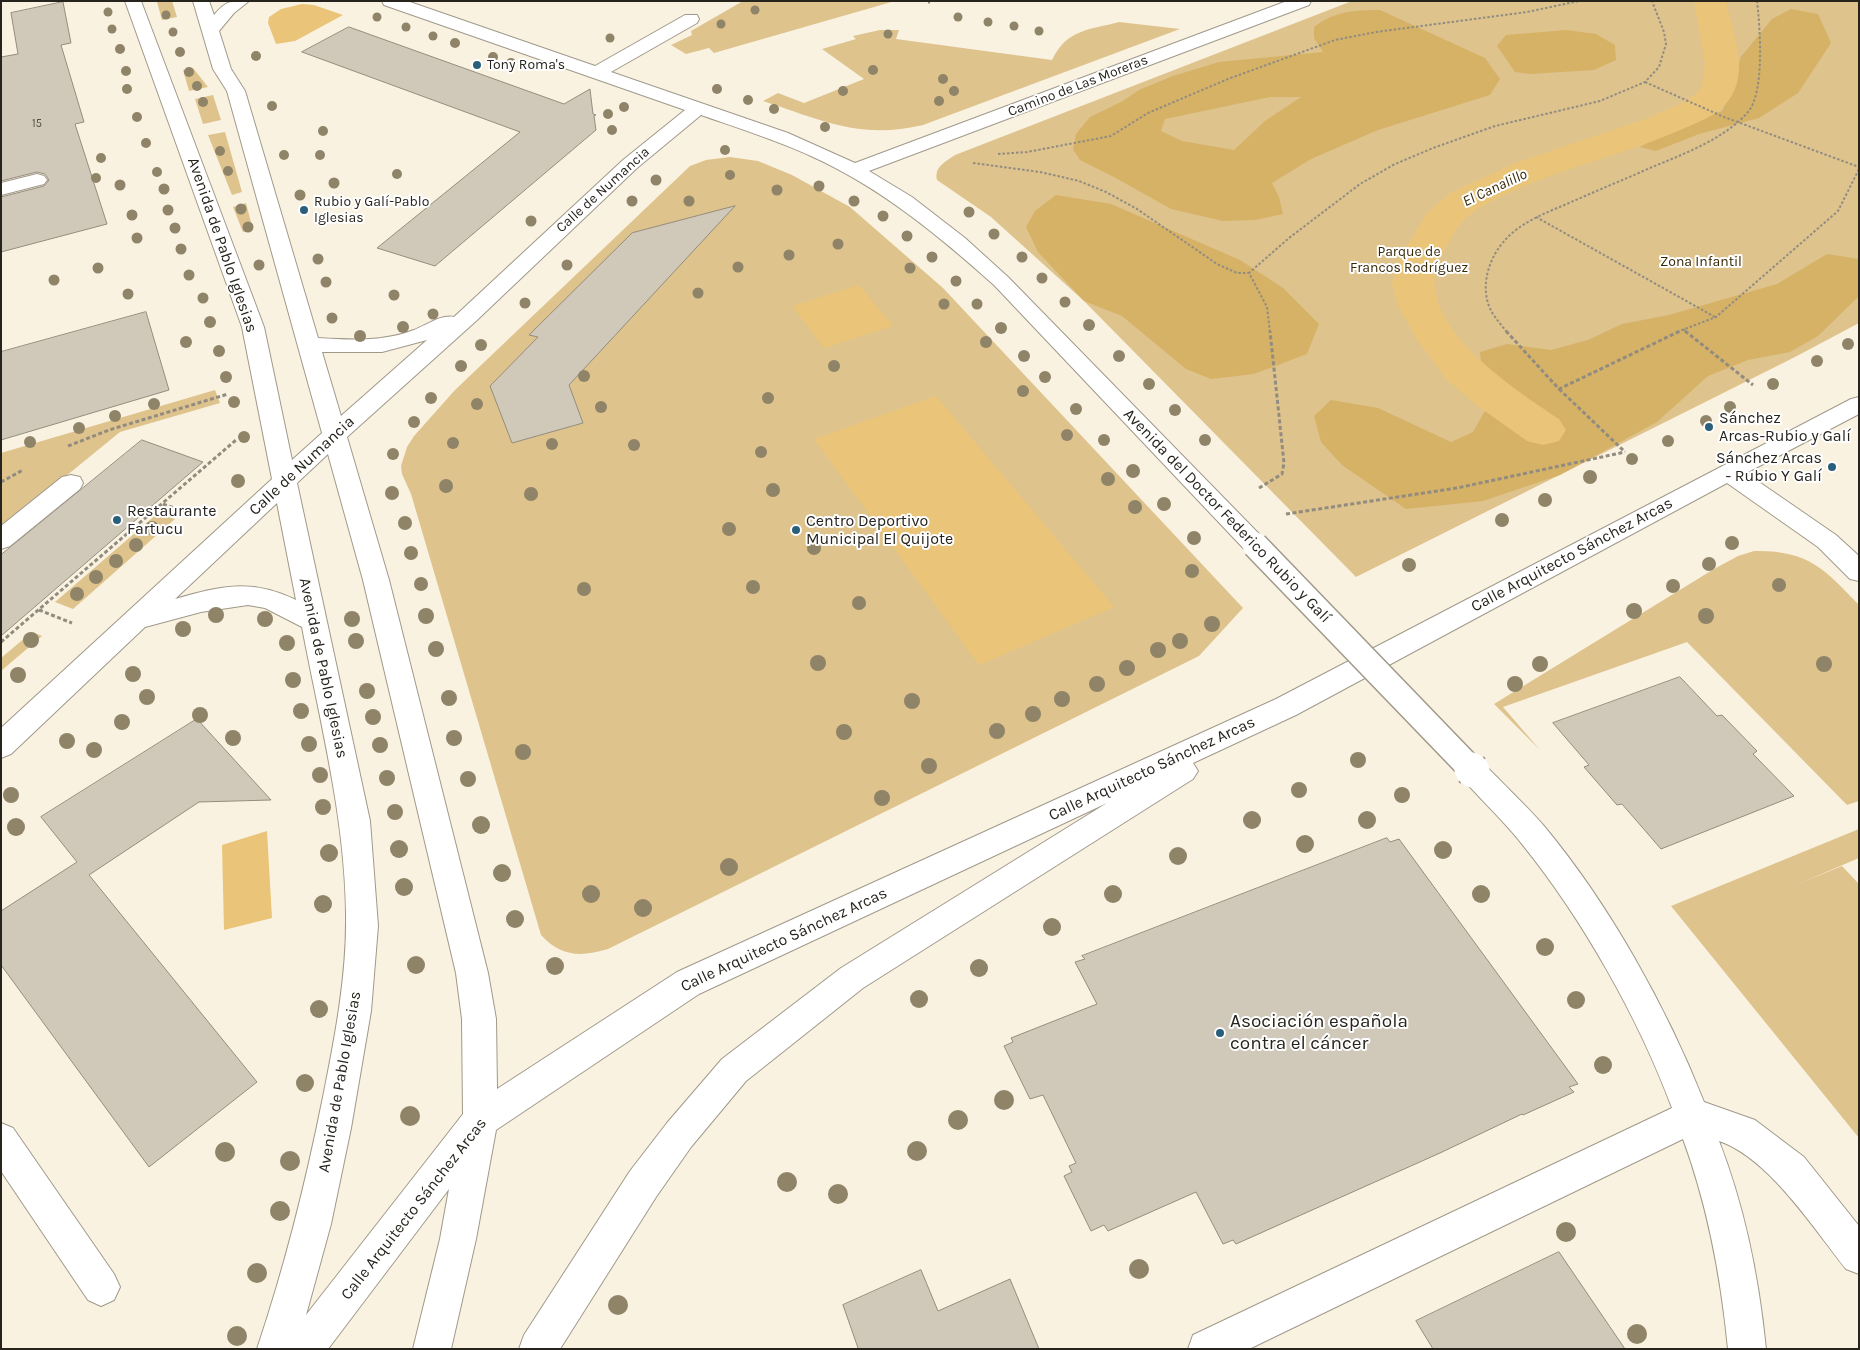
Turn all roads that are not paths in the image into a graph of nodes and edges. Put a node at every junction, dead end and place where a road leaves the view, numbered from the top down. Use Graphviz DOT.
graph roads {
  1 [pos="133,1"];
  2 [pos="201,1"];
  3 [pos="241,1"];
  4 [pos="390,1"];
  5 [pos="1303,1"];
  6 [pos="691,19"];
  7 [pos="210,30"];
  8 [pos="596,73"];
  9 [pos="698,108"];
  10 [pos="854,170"];
  11 [pos="37,180"];
  12 [pos="1,189"];
  13 [pos="468,316"];
  14 [pos="310,344"];
  15 [pos="1859,404"];
  16 [pos="335,434"];
  17 [pos="1728,472"];
  18 [pos="70,483"];
  19 [pos="284,483"];
  20 [pos="1,540"];
  21 [pos="1859,572"];
  22 [pos="138,619"];
  23 [pos="312,621"];
  24 [pos="1286,707"];
  25 [pos="1,746"];
  26 [pos="1693,1116"];
  27 [pos="480,1120"];
  28 [pos="1,1140"];
  29 [pos="1859,1256"];
  30 [pos="100,1287"];
  31 [pos="276,1349"];
  32 [pos="304,1349"];
  33 [pos="432,1349"];
  34 [pos="538,1349"];
  35 [pos="1207,1349"];
  36 [pos="1747,1349"];
  1 -- 19 [label="street, Avenida de Pablo Iglesias"];
  2 -- 7 [label="street"];
  3 -- 7 [label="street"];
  4 -- 8 [label="street, Avenida del Doctor Federico Rubio y Galí"];
  5 -- 10 [label="street, Camino de Las Moreras"];
  6 -- 8 [label="street"];
  7 -- 14 [label="street"];
  8 -- 9 [label="street, Avenida del Doctor Federico Rubio y Galí"];
  9 -- 10 [label="street, Avenida del Doctor Federico Rubio y Galí"];
  9 -- 13 [label="street, Calle de Numancia"];
  10 -- 26 [label="street, Avenida del Doctor Federico Rubio y Galí, bridge"];
  11 -- 12 [label="street"];
  13 -- 14 [label="street, Calle de Numancia"];
  13 -- 16 [label="street, Calle de Numancia"];
  14 -- 16 [label="street"];
  15 -- 17 [label="street, Calle Arquitecto Sánchez Arcas"];
  16 -- 19 [label="street, Calle de Numancia"];
  16 -- 27 [label="street"];
  17 -- 21 [label="street"];
  17 -- 24 [label="street, Calle Arquitecto Sánchez Arcas"];
  18 -- 20 [label="street"];
  19 -- 22 [label="street, Calle de Numancia"];
  19 -- 23 [label="street, Avenida de Pablo Iglesias"];
  22 -- 23 [label="street, Calle de Numancia"];
  22 -- 25 [label="street, Calle de Numancia"];
  23 -- 31 [label="street, Avenida de Pablo Iglesias"];
  24 -- 27 [label="street, Calle Arquitecto Sánchez Arcas"];
  24 -- 34 [label="street, Calle Arquitecto Sánchez Arcas"];
  26 -- 29 [label="street"];
  26 -- 35 [label="street"];
  26 -- 36 [label="street, Avenida del Doctor Federico Rubio y Galí"];
  27 -- 32 [label="street, Calle Arquitecto Sánchez Arcas"];
  27 -- 33 [label="street"];
  28 -- 30 [label="street"];
}
